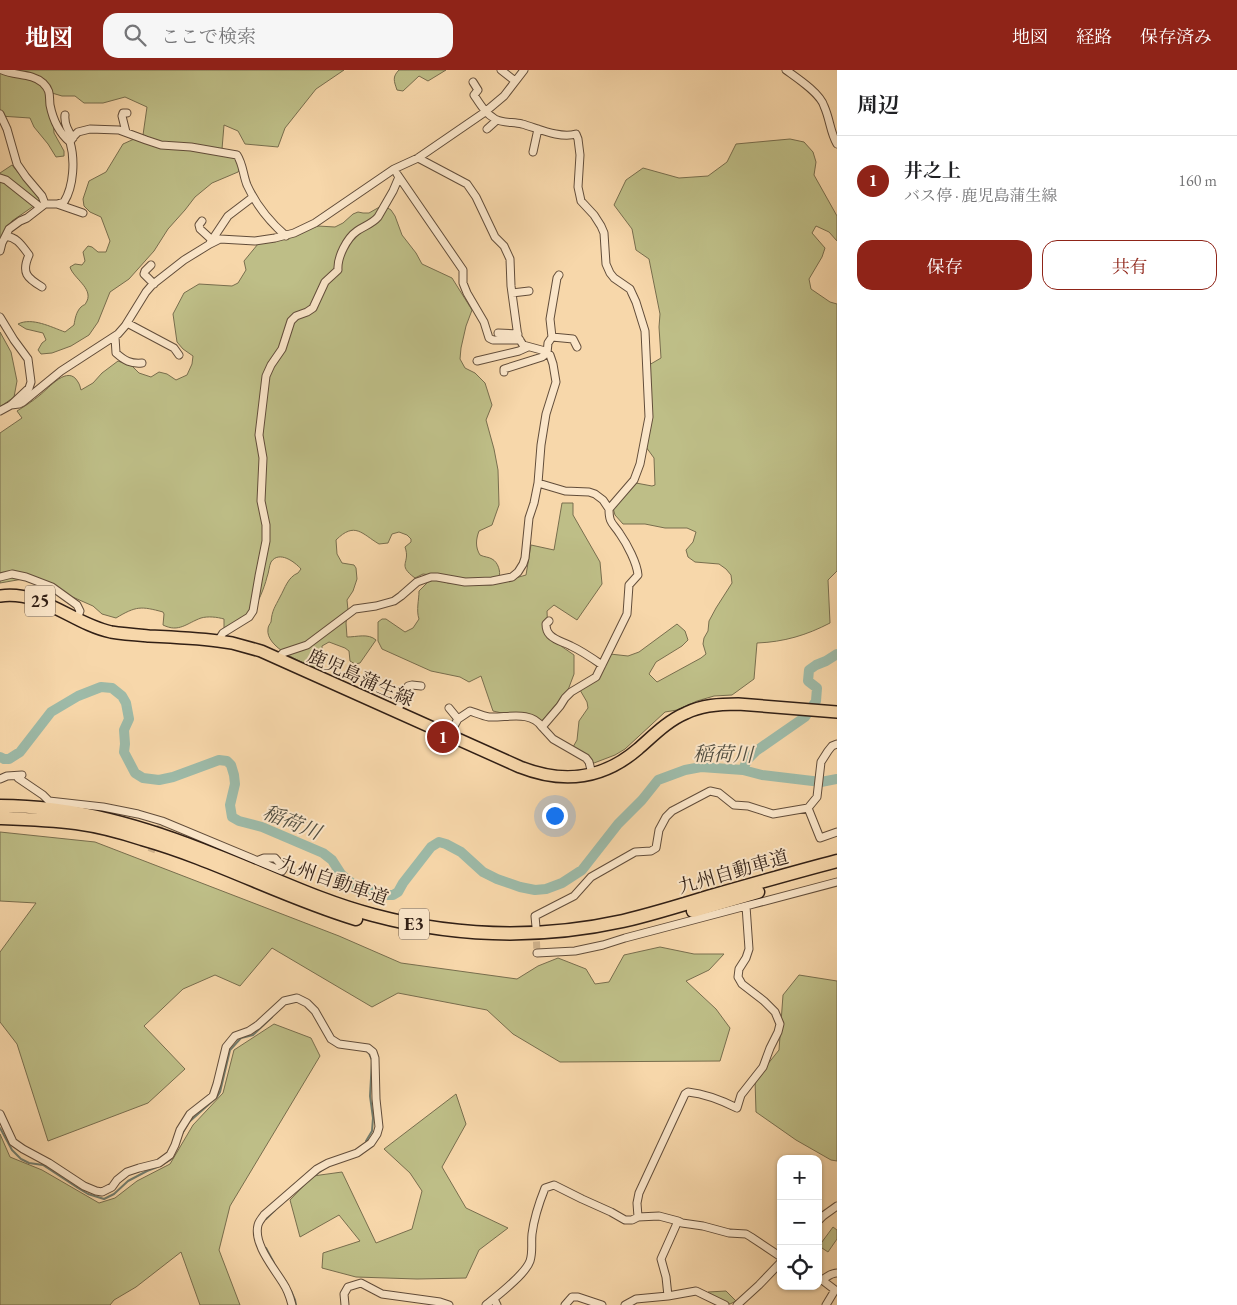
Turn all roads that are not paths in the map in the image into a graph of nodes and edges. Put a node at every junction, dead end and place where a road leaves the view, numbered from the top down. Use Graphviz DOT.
graph roads {
  1 [pos="2,70"];
  2 [pos="501,70"];
  3 [pos="524,70"];
  4 [pos="786,70"];
  5 [pos="515,81"];
  6 [pos="473,82"];
  7 [pos="485,112"];
  8 [pos="127,113"];
  9 [pos="0,114"];
  10 [pos="65,115"];
  11 [pos="497,120"];
  12 [pos="487,129"];
  13 [pos="538,129"];
  14 [pos="4,132"];
  15 [pos="126,132"];
  16 [pos="71,140"];
  17 [pos="837,144"];
  18 [pos="533,152"];
  19 [pos="418,158"];
  20 [pos="394,170"];
  21 [pos="399,177"];
  22 [pos="0,178"];
  23 [pos="253,197"];
  24 [pos="57,204"];
  25 [pos="43,206"];
  26 [pos="83,214"];
  27 [pos="202,221"];
  28 [pos="6,236"];
  29 [pos="286,236"];
  30 [pos="211,242"];
  31 [pos="0,251"];
  32 [pos="151,265"];
  33 [pos="559,275"];
  34 [pos="154,284"];
  35 [pos="42,287"];
  36 [pos="529,291"];
  37 [pos="512,293"];
  38 [pos="0,317"];
  39 [pos="127,323"];
  40 [pos="498,333"];
  41 [pos="115,337"];
  42 [pos="519,337"];
  43 [pos="552,337"];
  44 [pos="528,347"];
  45 [pos="577,347"];
  46 [pos="547,353"];
  47 [pos="179,356"];
  48 [pos="477,361"];
  49 [pos="142,363"];
  50 [pos="504,372"];
  51 [pos="11,405"];
  52 [pos="0,411"];
  53 [pos="538,483"];
  54 [pos="609,509"];
  55 [pos="0,577"];
  56 [pos="0,596"];
  57 [pos="77,619"];
  58 [pos="549,621"];
  59 [pos="218,641"];
  60 [pos="278,658"];
  61 [pos="602,665"];
  62 [pos="421,686"];
  63 [pos="449,708"];
  64 [pos="397,712"];
  65 [pos="837,712"];
  66 [pos="458,719"];
  67 [pos="542,727"];
  68 [pos="450,735"];
  69 [pos="837,744"];
  70 [pos="592,774"];
  71 [pos="0,779"];
  72 [pos="0,806"];
  73 [pos="808,808"];
  74 [pos="0,818"];
  75 [pos="837,832"];
  76 [pos="259,860"];
  77 [pos="837,861"];
  78 [pos="837,870"];
  79 [pos="837,882"];
  80 [pos="746,906"];
  81 [pos="536,927"];
  82 [pos="537,953"];
  83 [pos="0,1114"];
  84 [pos="837,1206"];
  85 [pos="638,1217"];
  86 [pos="822,1217"];
  87 [pos="678,1221"];
  88 [pos="777,1254"];
  89 [pos="777,1266"];
  90 [pos="837,1273"];
  91 [pos="822,1280"];
  92 [pos="822,1282"];
  93 [pos="668,1296"];
  94 [pos="496,1302"];
  95 [pos="292,1305"];
  96 [pos="345,1305"];
  97 [pos="449,1305"];
  98 [pos="486,1305"];
  99 [pos="564,1305"];
  100 [pos="602,1305"];
  101 [pos="625,1305"];
  102 [pos="725,1305"];
  103 [pos="737,1305"];
  104 [pos="826,1305"];
  1 -- 16 [label="street"];
  2 -- 5 [label="street"];
  3 -- 5 [label="street"];
  4 -- 17 [label="street"];
  5 -- 7 [label="street"];
  6 -- 7 [label="street"];
  7 -- 11 [label="street"];
  7 -- 19 [label="street"];
  8 -- 15 [label="street"];
  9 -- 14 [label="street"];
  10 -- 16 [label="street"];
  11 -- 12 [label="street"];
  11 -- 13 [label="street"];
  13 -- 18 [label="street"];
  13 -- 54 [label="street"];
  14 -- 25 [label="street"];
  15 -- 16 [label="street"];
  15 -- 23 [label="street"];
  16 -- 24 [label="street"];
  19 -- 20 [label="street"];
  19 -- 37 [label="street"];
  20 -- 21 [label="street"];
  20 -- 29 [label="street"];
  21 -- 42 [label="street"];
  21 -- 59 [label="street"];
  22 -- 25 [label="street"];
  23 -- 29 [label="street"];
  23 -- 30 [label="street"];
  24 -- 25 [label="street"];
  24 -- 26 [label="street"];
  25 -- 28 [label="street"];
  27 -- 30 [label="street"];
  28 -- 31 [label="street"];
  28 -- 35 [label="street"];
  29 -- 30 [label="street"];
  30 -- 34 [label="street"];
  32 -- 34 [label="street"];
  33 -- 43 [label="street"];
  34 -- 39 [label="street"];
  36 -- 37 [label="street"];
  37 -- 42 [label="street"];
  38 -- 51 [label="street"];
  39 -- 41 [label="street"];
  39 -- 47 [label="street"];
  40 -- 42 [label="street"];
  41 -- 49 [label="street"];
  41 -- 51 [label="street"];
  42 -- 44 [label="street"];
  43 -- 45 [label="street"];
  43 -- 46 [label="street"];
  44 -- 46 [label="street"];
  44 -- 48 [label="street"];
  46 -- 50 [label="street"];
  46 -- 53 [label="street"];
  51 -- 52 [label="street"];
  53 -- 54 [label="street"];
  53 -- 60 [label="street"];
  54 -- 61 [label="street"];
  55 -- 57 [label="street"];
  56 -- 57 [label="main road, 鹿児島蒲生線 / 25"];
  57 -- 59 [label="main road, 鹿児島蒲生線 / 25"];
  58 -- 61 [label="street"];
  59 -- 60 [label="main road, 鹿児島蒲生線 / 25"];
  60 -- 64 [label="main road, 鹿児島蒲生線 / 25"];
  61 -- 67 [label="street"];
  62 -- 64 [label="street"];
  63 -- 66 [label="street"];
  64 -- 68 [label="main road, 鹿児島蒲生線 / 25"];
  65 -- 70 [label="main road, 鹿児島蒲生線 / 25"];
  66 -- 67 [label="street"];
  66 -- 68 [label="street"];
  67 -- 70 [label="street"];
  68 -- 70 [label="main road, 鹿児島蒲生線 / 25"];
  69 -- 73 [label="street"];
  71 -- 76 [label="street"];
  72 -- 77 [label="highway, 九州自動車道 / E3"];
  73 -- 75 [label="street"];
  73 -- 81 [label="street"];
  74 -- 78 [label="highway, 九州自動車道 / E3"];
  79 -- 80 [label="street"];
  80 -- 82 [label="street"];
  80 -- 85 [label="street"];
  83 -- 95 [label="street"];
  84 -- 86 [label="street"];
  85 -- 87 [label="street"];
  85 -- 94 [label="street"];
  87 -- 88 [label="street"];
  87 -- 93 [label="street"];
  89 -- 103 [label="street"];
  90 -- 91 [label="street"];
  92 -- 104 [label="street"];
  93 -- 101 [label="street"];
  93 -- 102 [label="street"];
  94 -- 98 [label="street"];
  96 -- 97 [label="street"];
  99 -- 100 [label="street"];
}
